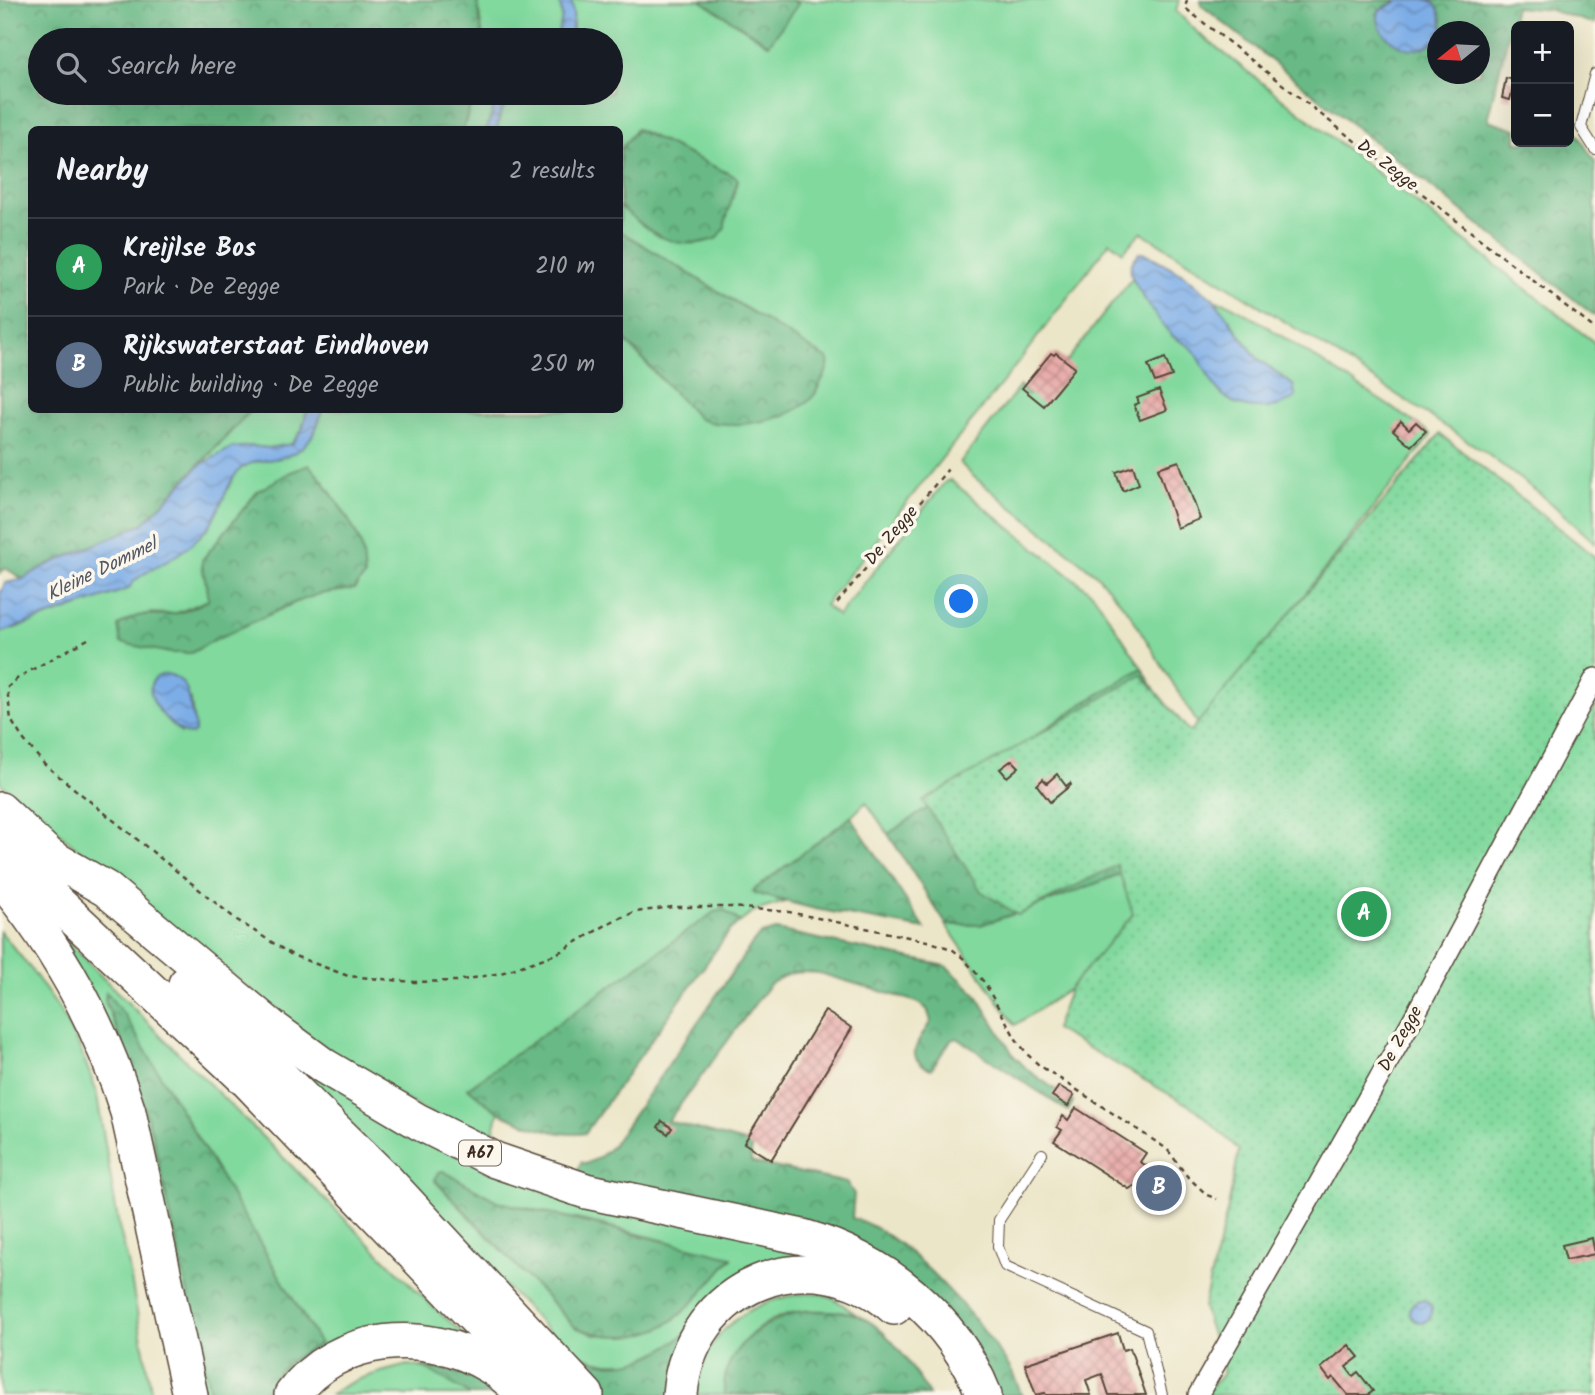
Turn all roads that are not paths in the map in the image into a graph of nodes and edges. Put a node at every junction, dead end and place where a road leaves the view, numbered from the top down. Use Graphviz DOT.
graph roads {
  1 [pos="1595,74"];
  2 [pos="1595,149"];
  3 [pos="1595,678"];
  4 [pos="0,810"];
  5 [pos="0,849"];
  6 [pos="47,855"];
  7 [pos="0,878"];
  8 [pos="1042,1154"];
  9 [pos="190,1395"];
  10 [pos="292,1395"];
  11 [pos="525,1395"];
  12 [pos="549,1395"];
  13 [pos="586,1395"];
  14 [pos="680,1395"];
  15 [pos="957,1395"];
  16 [pos="984,1395"];
  17 [pos="1163,1395"];
  18 [pos="1198,1395"];
  1 -- 2 [label="lane"];
  3 -- 18 [label="street, De Zegge"];
  4 -- 6 [label="highway, A67"];
  5 -- 12 [label="highway"];
  6 -- 13 [label="highway, A67"];
  6 -- 16 [label="highway, A67"];
  7 -- 9 [label="highway"];
  8 -- 17 [label="lane"];
  10 -- 11 [label="highway"];
  14 -- 15 [label="highway"];
}
